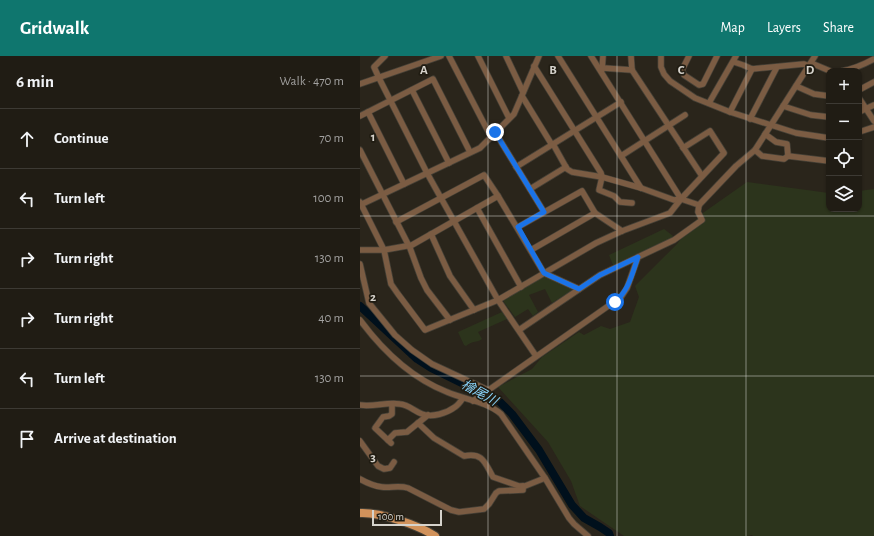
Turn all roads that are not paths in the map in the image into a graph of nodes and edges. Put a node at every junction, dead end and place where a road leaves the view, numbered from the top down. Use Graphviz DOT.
graph roads {
  1 [pos="385,56"];
  2 [pos="441,56"];
  3 [pos="449,56"];
  4 [pos="478,56"];
  5 [pos="506,56"];
  6 [pos="539,56"];
  7 [pos="558,56"];
  8 [pos="591,56"];
  9 [pos="603,56"];
  10 [pos="631,56"];
  11 [pos="661,56"];
  12 [pos="689,56"];
  13 [pos="717,56"];
  14 [pos="736,56"];
  15 [pos="815,56"];
  16 [pos="874,59"];
  17 [pos="734,62"];
  18 [pos="810,64"];
  19 [pos="534,66"];
  20 [pos="776,67"];
  21 [pos="858,68"];
  22 [pos="752,69"];
  23 [pos="602,70"];
  24 [pos="632,70"];
  25 [pos="826,70"];
  26 [pos="378,78"];
  27 [pos="874,82"];
  28 [pos="360,84"];
  29 [pos="796,86"];
  30 [pos="862,88"];
  31 [pos="412,90"];
  32 [pos="522,94"];
  33 [pos="826,96"];
  34 [pos="390,101"];
  35 [pos="621,102"];
  36 [pos="709,103"];
  37 [pos="862,103"];
  38 [pos="874,105"];
  39 [pos="783,106"];
  40 [pos="866,109"];
  41 [pos="862,111"];
  42 [pos="368,112"];
  43 [pos="730,112"];
  44 [pos="685,115"];
  45 [pos="360,116"];
  46 [pos="596,117"];
  47 [pos="826,117"];
  48 [pos="509,118"];
  49 [pos="750,118"];
  50 [pos="874,121"];
  51 [pos="771,125"];
  52 [pos="668,126"];
  53 [pos="874,127"];
  54 [pos="575,131"];
  55 [pos="862,131"];
  56 [pos="495,132"];
  57 [pos="765,134"];
  58 [pos="491,137"];
  59 [pos="826,138"];
  60 [pos="645,141"];
  61 [pos="553,144"];
  62 [pos="683,148"];
  63 [pos="360,150"];
  64 [pos="755,150"];
  65 [pos="470,152"];
  66 [pos="621,156"];
  67 [pos="788,156"];
  68 [pos="826,162"];
  69 [pos="449,163"];
  70 [pos="516,167"];
  71 [pos="566,167"];
  72 [pos="427,173"];
  73 [pos="702,176"];
  74 [pos="602,177"];
  75 [pos="404,184"];
  76 [pos="641,188"];
  77 [pos="530,189"];
  78 [pos="382,194"];
  79 [pos="498,196"];
  80 [pos="441,198"];
  81 [pos="681,199"];
  82 [pos="360,204"];
  83 [pos="630,205"];
  84 [pos="699,205"];
  85 [pos="477,208"];
  86 [pos="544,212"];
  87 [pos="595,213"];
  88 [pos="453,221"];
  89 [pos="396,222"];
  90 [pos="518,227"];
  91 [pos="622,231"];
  92 [pos="431,234"];
  93 [pos="408,246"];
  94 [pos="360,250"];
  95 [pos="384,250"];
  96 [pos="531,250"];
  97 [pos="638,257"];
  98 [pos="360,264"];
  99 [pos="544,273"];
  100 [pos="521,286"];
  101 [pos="579,289"];
  102 [pos="498,300"];
  103 [pos="474,310"];
  104 [pos="360,320"];
  105 [pos="450,320"];
  106 [pos="519,330"];
  107 [pos="536,356"];
  108 [pos="488,390"];
  109 [pos="463,398"];
  110 [pos="473,401"];
  111 [pos="392,404"];
  112 [pos="360,405"];
  113 [pos="428,415"];
  114 [pos="418,423"];
  115 [pos="360,440"];
  116 [pos="363,449"];
  117 [pos="394,462"];
  118 [pos="545,478"];
  119 [pos="360,480"];
  120 [pos="522,486"];
  121 [pos="360,513"];
  122 [pos="435,536"];
  123 [pos="588,536"];
  1 -- 26 [label="street"];
  2 -- 26 [label="street"];
  3 -- 58 [label="street"];
  4 -- 48 [label="street"];
  5 -- 32 [label="street"];
  6 -- 19 [label="street"];
  7 -- 46 [label="street"];
  8 -- 23 [label="street"];
  9 -- 23 [label="street"];
  10 -- 24 [label="street"];
  11 -- 36 [label="street"];
  12 -- 13 [label="street"];
  14 -- 17 [label="street"];
  15 -- 18 [label="street"];
  16 -- 21 [label="street"];
  17 -- 22 [label="street"];
  17 -- 36 [label="street"];
  18 -- 20 [label="street"];
  18 -- 25 [label="street"];
  18 -- 29 [label="street"];
  19 -- 32 [label="street"];
  19 -- 54 [label="street"];
  20 -- 22 [label="street"];
  20 -- 49 [label="street"];
  22 -- 43 [label="street"];
  23 -- 24 [label="street"];
  23 -- 35 [label="street"];
  24 -- 52 [label="street"];
  26 -- 28 [label="street"];
  26 -- 34 [label="street"];
  27 -- 30 [label="street"];
  29 -- 33 [label="street"];
  29 -- 39 [label="street"];
  31 -- 34 [label="street"];
  31 -- 65 [label="street"];
  31 -- 69 [label="street"];
  32 -- 48 [label="street"];
  32 -- 61 [label="street"];
  34 -- 42 [label="street"];
  34 -- 72 [label="street"];
  35 -- 46 [label="street"];
  35 -- 60 [label="street"];
  36 -- 43 [label="street"];
  37 -- 40 [label="street"];
  38 -- 40 [label="street"];
  39 -- 47 [label="street"];
  39 -- 51 [label="street"];
  40 -- 41 [label="street"];
  40 -- 50 [label="street"];
  42 -- 45 [label="street"];
  42 -- 75 [label="street"];
  43 -- 49 [label="street"];
  44 -- 52 [label="street"];
  46 -- 54 [label="street"];
  46 -- 66 [label="street"];
  48 -- 56 [label="street"];
  49 -- 51 [label="street"];
  51 -- 57 [label="street"];
  51 -- 59 [label="street"];
  52 -- 60 [label="street"];
  52 -- 62 [label="street"];
  53 -- 55 [label="street"];
  54 -- 61 [label="street"];
  54 -- 74 [label="street"];
  56 -- 58 [label="street"];
  56 -- 70 [label="street"];
  57 -- 64 [label="street"];
  57 -- 67 [label="street"];
  58 -- 65 [label="street"];
  60 -- 66 [label="street"];
  60 -- 81 [label="street"];
  61 -- 70 [label="street"];
  61 -- 71 [label="street"];
  62 -- 73 [label="street"];
  62 -- 73 [label="street"];
  63 -- 78 [label="street"];
  64 -- 67 [label="street"];
  64 -- 84 [label="street"];
  65 -- 69 [label="street"];
  66 -- 76 [label="street"];
  67 -- 68 [label="street"];
  69 -- 72 [label="street"];
  70 -- 77 [label="street"];
  71 -- 74 [label="street"];
  71 -- 77 [label="street"];
  72 -- 75 [label="street"];
  72 -- 80 [label="street"];
  73 -- 81 [label="street"];
  74 -- 76 [label="street"];
  74 -- 83 [label="street"];
  75 -- 78 [label="street"];
  76 -- 81 [label="street"];
  77 -- 86 [label="street"];
  78 -- 82 [label="street"];
  78 -- 89 [label="street"];
  79 -- 80 [label="street"];
  79 -- 85 [label="street"];
  79 -- 90 [label="street"];
  80 -- 88 [label="street"];
  80 -- 89 [label="street"];
  81 -- 84 [label="street"];
  81 -- 91 [label="street"];
  82 -- 95 [label="street"];
  84 -- 97 [label="street"];
  85 -- 88 [label="street"];
  85 -- 100 [label="street"];
  86 -- 87 [label="street"];
  86 -- 90 [label="street"];
  87 -- 91 [label="street"];
  87 -- 96 [label="street"];
  88 -- 92 [label="street"];
  88 -- 102 [label="street"];
  89 -- 93 [label="street"];
  90 -- 96 [label="street"];
  91 -- 99 [label="street"];
  92 -- 93 [label="street"];
  92 -- 103 [label="street"];
  93 -- 95 [label="street"];
  93 -- 105 [label="street"];
  94 -- 95 [label="street"];
  95 -- 105 [label="street"];
  96 -- 99 [label="street"];
  97 -- 101 [label="street"];
  97 -- 107 [label="street"];
  98 -- 108 [label="street"];
  99 -- 100 [label="street"];
  99 -- 101 [label="street"];
  100 -- 102 [label="street"];
  101 -- 106 [label="street"];
  102 -- 103 [label="street"];
  102 -- 106 [label="street"];
  103 -- 105 [label="street"];
  104 -- 109 [label="street"];
  106 -- 107 [label="street"];
  107 -- 108 [label="street"];
  108 -- 110 [label="street"];
  109 -- 110 [label="street"];
  109 -- 113 [label="street"];
  110 -- 118 [label="street"];
  111 -- 112 [label="street"];
  111 -- 113 [label="street"];
  111 -- 114 [label="street"];
  113 -- 114 [label="street"];
  114 -- 120 [label="street"];
  115 -- 116 [label="street"];
  116 -- 117 [label="street"];
  118 -- 120 [label="street"];
  118 -- 123 [label="street"];
  119 -- 120 [label="street"];
  121 -- 122 [label="main road"];
}
